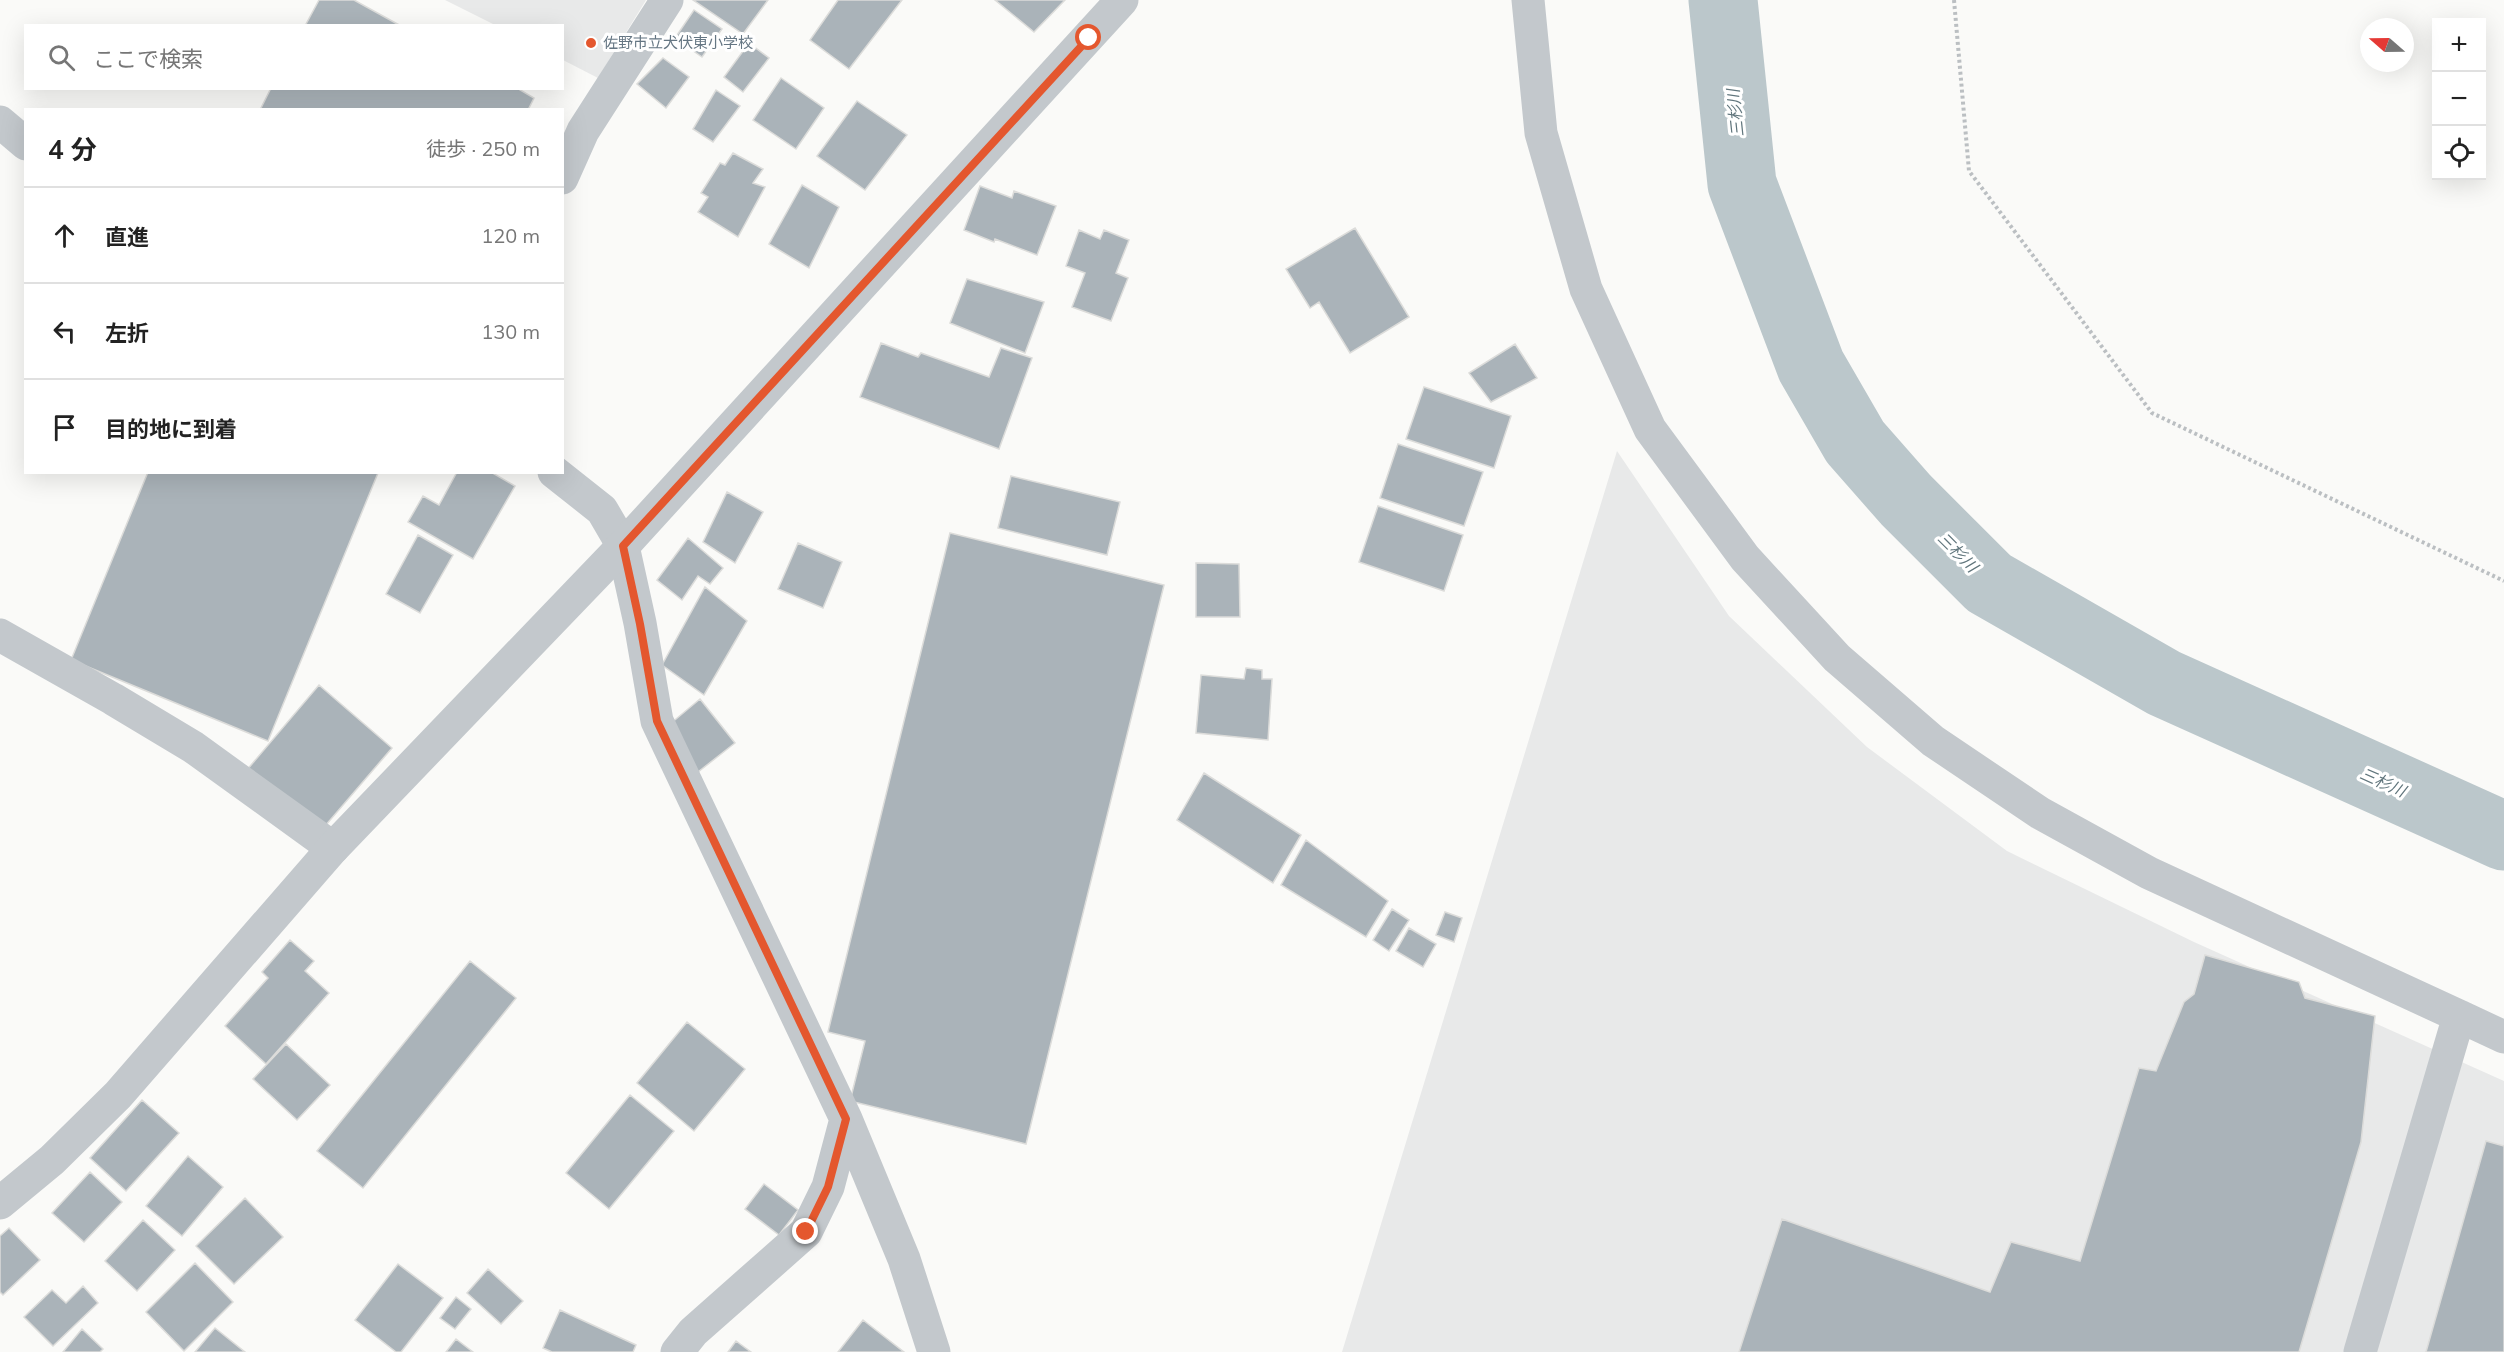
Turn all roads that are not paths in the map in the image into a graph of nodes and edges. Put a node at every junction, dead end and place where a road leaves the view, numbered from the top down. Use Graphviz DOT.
graph roads {
  1 [pos="667,0"];
  2 [pos="1122,0"];
  3 [pos="1528,0"];
  4 [pos="0,122"];
  5 [pos="24,142"];
  6 [pos="564,174"];
  7 [pos="557,474"];
  8 [pos="623,546"];
  9 [pos="0,635"];
  10 [pos="333,848"];
  11 [pos="2459,1016"];
  12 [pos="2504,1036"];
  13 [pos="846,1119"];
  14 [pos="0,1203"];
  15 [pos="677,1352"];
  16 [pos="934,1352"];
  17 [pos="2360,1352"];
  1 -- 6 [label="street"];
  2 -- 8 [label="street"];
  3 -- 11 [label="street"];
  4 -- 5 [label="street"];
  7 -- 8 [label="street"];
  8 -- 10 [label="street"];
  8 -- 13 [label="street"];
  9 -- 10 [label="street"];
  10 -- 14 [label="street"];
  11 -- 12 [label="street"];
  11 -- 17 [label="street"];
  13 -- 15 [label="street"];
  13 -- 16 [label="street"];
}
